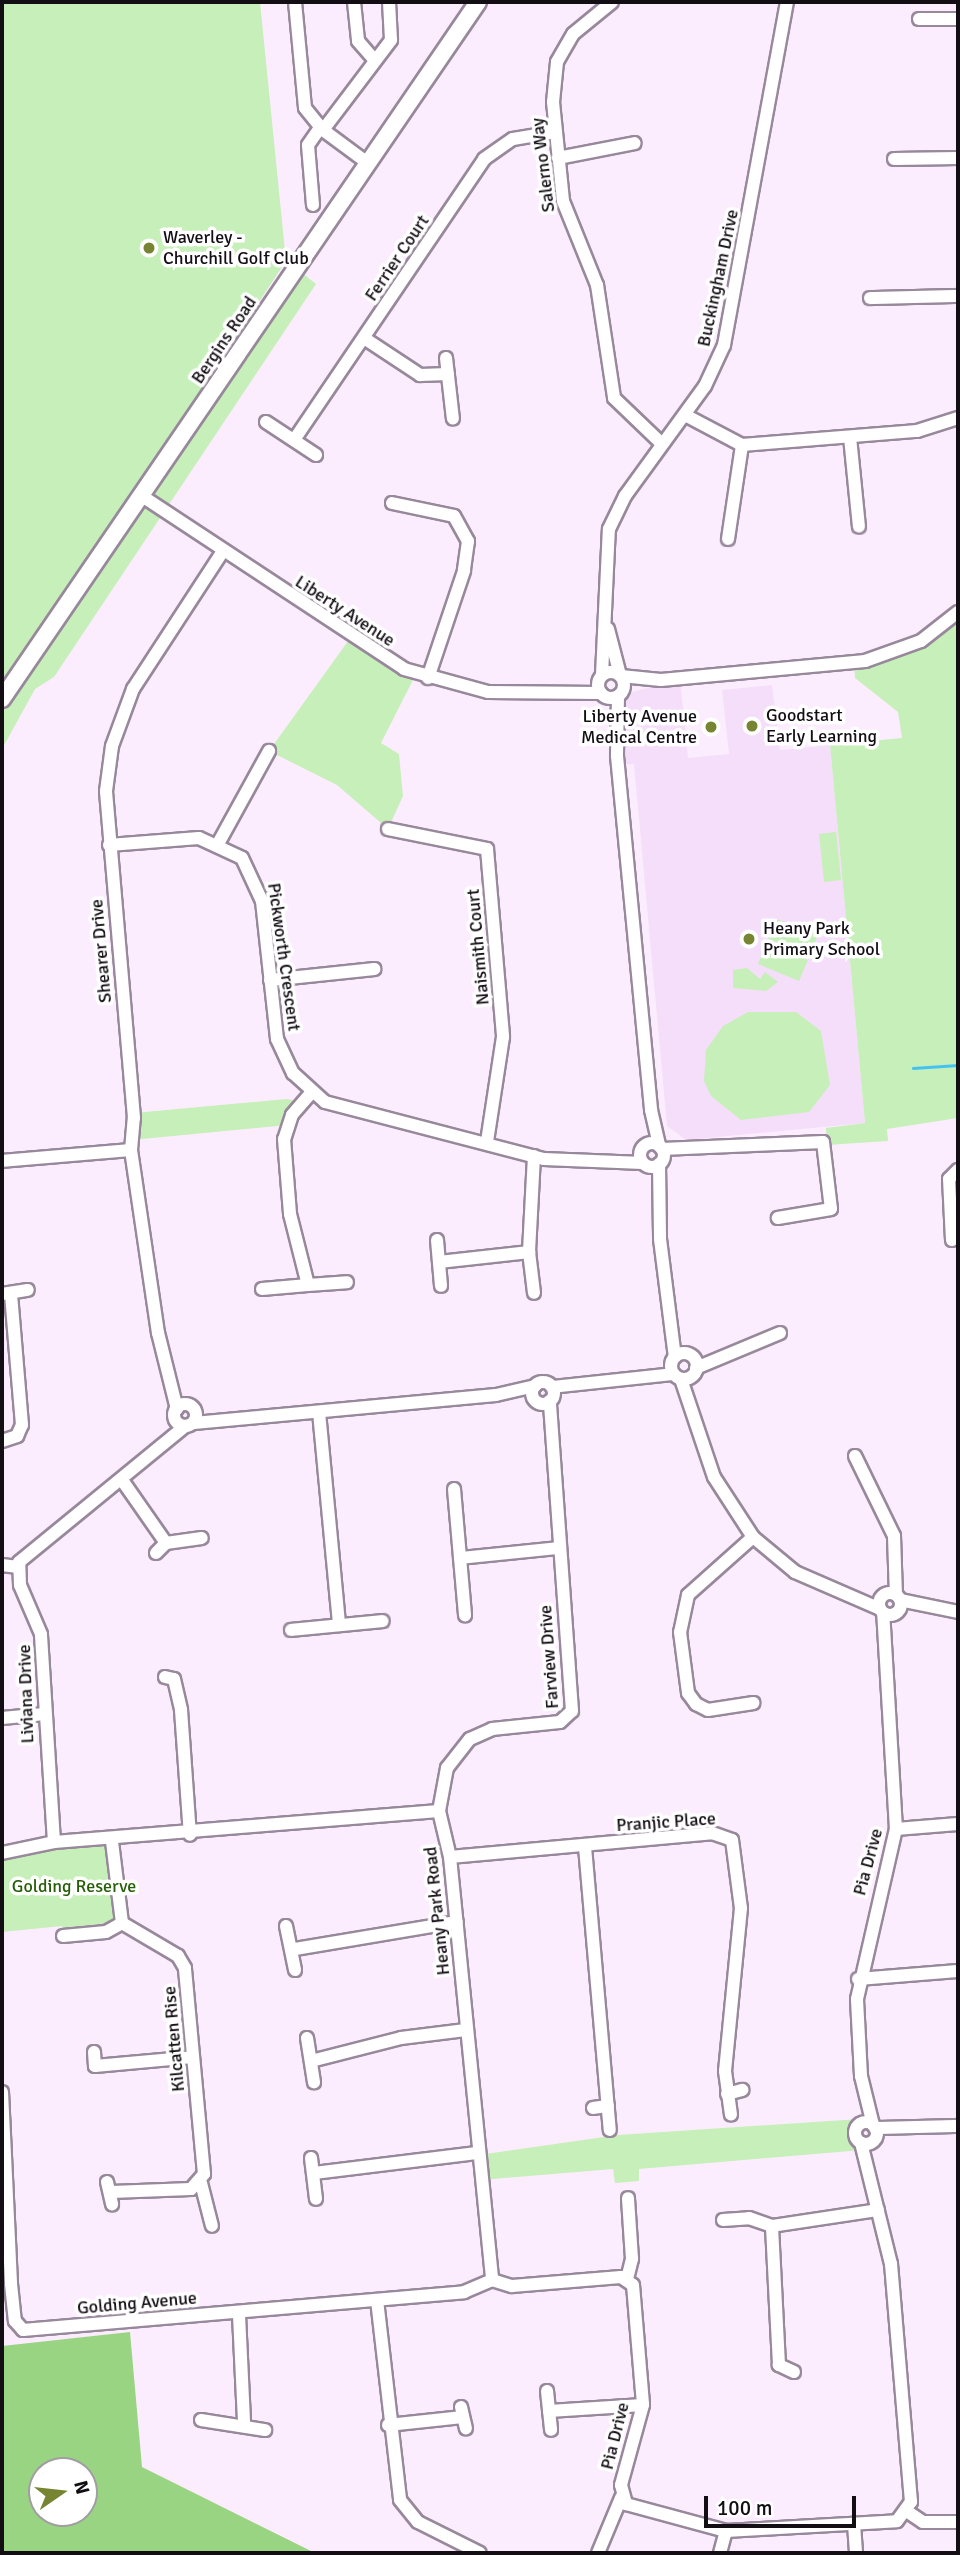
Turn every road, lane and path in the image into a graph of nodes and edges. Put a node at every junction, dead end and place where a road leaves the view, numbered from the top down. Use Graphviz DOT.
graph roads {
  1 [pos="295,2"];
  2 [pos="354,2"];
  3 [pos="389,2"];
  4 [pos="478,2"];
  5 [pos="612,2"];
  6 [pos="787,2"];
  7 [pos="919,19"];
  8 [pos="958,19"];
  9 [pos="373,58"];
  10 [pos="321,129"];
  11 [pos="555,132"];
  12 [pos="635,143"];
  13 [pos="558,158"];
  14 [pos="958,158"];
  15 [pos="894,159"];
  16 [pos="369,164"];
  17 [pos="313,205"];
  18 [pos="958,296"];
  19 [pos="870,298"];
  20 [pos="367,340"];
  21 [pos="446,358"];
  22 [pos="448,374"];
  23 [pos="685,415"];
  24 [pos="958,418"];
  25 [pos="453,419"];
  26 [pos="266,422"];
  27 [pos="850,437"];
  28 [pos="294,440"];
  29 [pos="662,444"];
  30 [pos="743,445"];
  31 [pos="316,455"];
  32 [pos="142,496"];
  33 [pos="393,503"];
  34 [pos="859,527"];
  35 [pos="728,538"];
  36 [pos="223,551"];
  37 [pos="958,612"];
  38 [pos="605,615"];
  39 [pos="620,675"];
  40 [pos="600,677"];
  41 [pos="428,678"];
  42 [pos="661,680"];
  43 [pos="552,691"];
  44 [pos="612,694"];
  45 [pos="2,699"];
  46 [pos="269,751"];
  47 [pos="388,829"];
  48 [pos="219,842"];
  49 [pos="109,845"];
  50 [pos="374,969"];
  51 [pos="270,979"];
  52 [pos="311,1093"];
  53 [pos="651,1110"];
  54 [pos="487,1141"];
  55 [pos="643,1147"];
  56 [pos="131,1150"];
  57 [pos="661,1154"];
  58 [pos="534,1156"];
  59 [pos="612,1158"];
  60 [pos="2,1161"];
  61 [pos="644,1164"];
  62 [pos="958,1170"];
  63 [pos="657,1203"];
  64 [pos="778,1218"];
  65 [pos="437,1240"];
  66 [pos="952,1240"];
  67 [pos="529,1252"];
  68 [pos="439,1262"];
  69 [pos="347,1282"];
  70 [pos="308,1285"];
  71 [pos="441,1286"];
  72 [pos="262,1289"];
  73 [pos="28,1290"];
  74 [pos="6,1293"];
  75 [pos="534,1293"];
  76 [pos="780,1333"];
  77 [pos="684,1366"];
  78 [pos="544,1395"];
  79 [pos="319,1412"];
  80 [pos="185,1415"];
  81 [pos="2,1441"];
  82 [pos="855,1456"];
  83 [pos="122,1480"];
  84 [pos="454,1489"];
  85 [pos="753,1537"];
  86 [pos="202,1538"];
  87 [pos="166,1543"];
  88 [pos="558,1548"];
  89 [pos="156,1553"];
  90 [pos="460,1558"];
  91 [pos="2,1565"];
  92 [pos="18,1567"];
  93 [pos="890,1604"];
  94 [pos="958,1612"];
  95 [pos="465,1616"];
  96 [pos="383,1622"];
  97 [pos="339,1625"];
  98 [pos="291,1630"];
  99 [pos="175,1677"];
  100 [pos="754,1703"];
  101 [pos="45,1714"];
  102 [pos="2,1718"];
  103 [pos="439,1811"];
  104 [pos="958,1824"];
  105 [pos="896,1829"];
  106 [pos="190,1835"];
  107 [pos="54,1842"];
  108 [pos="112,1842"];
  109 [pos="584,1847"];
  110 [pos="2,1853"];
  111 [pos="450,1857"];
  112 [pos="457,1922"];
  113 [pos="122,1923"];
  114 [pos="286,1926"];
  115 [pos="64,1936"];
  116 [pos="295,1949"];
  117 [pos="295,1970"];
  118 [pos="958,1971"];
  119 [pos="858,1979"];
  120 [pos="466,2030"];
  121 [pos="307,2038"];
  122 [pos="94,2052"];
  123 [pos="193,2057"];
  124 [pos="315,2060"];
  125 [pos="314,2082"];
  126 [pos="742,2090"];
  127 [pos="2,2092"];
  128 [pos="727,2094"];
  129 [pos="608,2106"];
  130 [pos="593,2108"];
  131 [pos="732,2115"];
  132 [pos="958,2126"];
  133 [pos="610,2130"];
  134 [pos="869,2134"];
  135 [pos="477,2153"];
  136 [pos="311,2158"];
  137 [pos="314,2173"];
  138 [pos="201,2183"];
  139 [pos="110,2192"];
  140 [pos="4,2197"];
  141 [pos="628,2198"];
  142 [pos="316,2199"];
  143 [pos="878,2210"];
  144 [pos="723,2220"];
  145 [pos="212,2226"];
  146 [pos="772,2226"];
  147 [pos="627,2279"];
  148 [pos="492,2280"];
  149 [pos="377,2300"];
  150 [pos="239,2315"];
  151 [pos="794,2372"];
  152 [pos="547,2391"];
  153 [pos="642,2405"];
  154 [pos="549,2411"];
  155 [pos="463,2417"];
  156 [pos="201,2420"];
  157 [pos="244,2423"];
  158 [pos="388,2425"];
  159 [pos="265,2430"];
  160 [pos="551,2430"];
  161 [pos="621,2498"];
  162 [pos="908,2512"];
  163 [pos="958,2522"];
  164 [pos="854,2524"];
  165 [pos="726,2532"];
  166 [pos="485,2551"];
  167 [pos="598,2553"];
  168 [pos="720,2553"];
  169 [pos="856,2553"];
  1 -- 10 [label="street"];
  2 -- 9 [label="street"];
  3 -- 9 [label="street"];
  4 -- 16 [label="main road, Bergins Road"];
  5 -- 11 [label="street, Salerno Way"];
  6 -- 23 [label="street, Buckingham Drive"];
  7 -- 8 [label="street"];
  9 -- 10 [label="street"];
  10 -- 16 [label="street"];
  10 -- 17 [label="street"];
  11 -- 13 [label="street, Salerno Way"];
  11 -- 20 [label="street, Ferrier Court"];
  12 -- 13 [label="street"];
  13 -- 29 [label="street, Salerno Way"];
  14 -- 15 [label="street"];
  16 -- 32 [label="main road, Bergins Road"];
  18 -- 19 [label="street"];
  20 -- 22 [label="street"];
  20 -- 28 [label="street, Ferrier Court"];
  21 -- 22 [label="street"];
  22 -- 25 [label="street"];
  23 -- 29 [label="street, Buckingham Drive"];
  23 -- 30 [label="street"];
  24 -- 27 [label="street"];
  26 -- 28 [label="street"];
  27 -- 30 [label="street"];
  27 -- 34 [label="street"];
  28 -- 31 [label="street"];
  29 -- 38 [label="street, Buckingham Drive"];
  30 -- 35 [label="street"];
  32 -- 36 [label="street, Liberty Avenue"];
  32 -- 45 [label="main road, Bergins Road"];
  33 -- 41 [label="street"];
  36 -- 41 [label="street, Liberty Avenue"];
  36 -- 49 [label="street, Shearer Drive"];
  37 -- 42 [label="street, Liberty Avenue"];
  38 -- 39 [label="street, Buckingham Drive"];
  38 -- 40 [label="street, Buckingham Drive"];
  39 -- 40 [label="street, Liberty Avenue"];
  39 -- 42 [label="street, Liberty Avenue"];
  39 -- 44 [label="street, Buckingham Drive"];
  40 -- 43 [label="street, Liberty Avenue"];
  40 -- 44 [label="street, Buckingham Drive"];
  41 -- 43 [label="street, Liberty Avenue"];
  42 -- 44 [label="street, Liberty Avenue"];
  43 -- 44 [label="street, Liberty Avenue"];
  44 -- 53 [label="street"];
  46 -- 48 [label="street"];
  47 -- 54 [label="street, Naismith Court"];
  48 -- 49 [label="street"];
  48 -- 51 [label="street, Pickworth Crescent"];
  49 -- 56 [label="street, Shearer Drive"];
  50 -- 51 [label="street"];
  51 -- 52 [label="street, Pickworth Crescent"];
  52 -- 54 [label="street, Pickworth Crescent"];
  52 -- 70 [label="street"];
  53 -- 55 [label="street"];
  53 -- 57 [label="street"];
  54 -- 58 [label="street, Pickworth Crescent"];
  55 -- 57 [label="street"];
  55 -- 59 [label="street, Pickworth Crescent"];
  55 -- 61 [label="street"];
  56 -- 60 [label="street"];
  56 -- 80 [label="street, Shearer Drive"];
  57 -- 61 [label="street, Pickworth Crescent"];
  57 -- 63 [label="street"];
  57 -- 64 [label="street"];
  58 -- 59 [label="street, Pickworth Crescent"];
  58 -- 67 [label="street"];
  59 -- 61 [label="street, Pickworth Crescent"];
  61 -- 63 [label="street"];
  62 -- 66 [label="street"];
  63 -- 77 [label="street"];
  65 -- 68 [label="street"];
  67 -- 68 [label="street"];
  67 -- 75 [label="street"];
  68 -- 71 [label="street"];
  69 -- 70 [label="street"];
  70 -- 72 [label="street"];
  73 -- 74 [label="street"];
  74 -- 81 [label="street"];
  76 -- 77 [label="street"];
  77 -- 78 [label="street"];
  77 -- 85 [label="street"];
  78 -- 79 [label="street"];
  78 -- 88 [label="street, Farview Drive"];
  79 -- 80 [label="street"];
  79 -- 97 [label="street"];
  80 -- 83 [label="street"];
  82 -- 93 [label="street, Pia Drive"];
  83 -- 87 [label="street"];
  83 -- 92 [label="street"];
  84 -- 90 [label="street"];
  85 -- 93 [label="street"];
  85 -- 100 [label="street"];
  86 -- 87 [label="street"];
  87 -- 89 [label="street"];
  88 -- 90 [label="street"];
  88 -- 103 [label="street, Farview Drive"];
  90 -- 95 [label="street"];
  91 -- 92 [label="street"];
  92 -- 101 [label="street, Liviana Drive"];
  93 -- 94 [label="street"];
  93 -- 105 [label="street, Pia Drive"];
  96 -- 97 [label="street"];
  97 -- 98 [label="street"];
  99 -- 106 [label="street"];
  101 -- 102 [label="street"];
  101 -- 107 [label="street, Liviana Drive"];
  103 -- 106 [label="street"];
  103 -- 111 [label="street, Heany Park Road"];
  104 -- 105 [label="street"];
  105 -- 119 [label="street, Pia Drive"];
  106 -- 108 [label="street"];
  107 -- 108 [label="street"];
  107 -- 110 [label="street"];
  108 -- 113 [label="street"];
  109 -- 111 [label="street, Pranjic Place"];
  109 -- 128 [label="street, Pranjic Place"];
  109 -- 129 [label="street"];
  111 -- 112 [label="street, Heany Park Road"];
  112 -- 116 [label="street"];
  112 -- 120 [label="street, Heany Park Road"];
  113 -- 115 [label="street"];
  113 -- 123 [label="street, Kilcatten Rise"];
  114 -- 116 [label="street"];
  116 -- 117 [label="street"];
  118 -- 119 [label="street"];
  119 -- 134 [label="street, Pia Drive"];
  120 -- 124 [label="street"];
  120 -- 135 [label="street, Heany Park Road"];
  121 -- 124 [label="street"];
  122 -- 123 [label="street"];
  123 -- 138 [label="street, Kilcatten Rise"];
  124 -- 125 [label="street"];
  126 -- 128 [label="street"];
  127 -- 140 [label="street, Golding Avenue"];
  128 -- 131 [label="street, Pranjic Place"];
  129 -- 130 [label="street"];
  129 -- 133 [label="street"];
  132 -- 134 [label="street"];
  134 -- 143 [label="street, Pia Drive"];
  135 -- 137 [label="street"];
  135 -- 148 [label="street, Heany Park Road"];
  136 -- 137 [label="street"];
  137 -- 142 [label="street"];
  138 -- 139 [label="street"];
  138 -- 145 [label="street, Kilcatten Rise"];
  140 -- 150 [label="street, Golding Avenue"];
  141 -- 147 [label="street"];
  143 -- 146 [label="street"];
  143 -- 162 [label="street, Pia Drive"];
  144 -- 146 [label="street"];
  146 -- 151 [label="street"];
  147 -- 148 [label="street"];
  147 -- 153 [label="street, Pia Drive"];
  148 -- 149 [label="street, Golding Avenue"];
  149 -- 150 [label="street, Golding Avenue"];
  149 -- 158 [label="street"];
  150 -- 157 [label="street"];
  152 -- 154 [label="street"];
  153 -- 154 [label="street"];
  153 -- 161 [label="street, Pia Drive"];
  154 -- 160 [label="street"];
  155 -- 158 [label="street"];
  156 -- 157 [label="street"];
  157 -- 159 [label="street"];
  158 -- 166 [label="street"];
  161 -- 165 [label="street"];
  161 -- 167 [label="street, Pia Drive"];
  162 -- 163 [label="street"];
  162 -- 164 [label="street"];
  164 -- 165 [label="street"];
  164 -- 169 [label="street"];
  165 -- 168 [label="street"];
}
